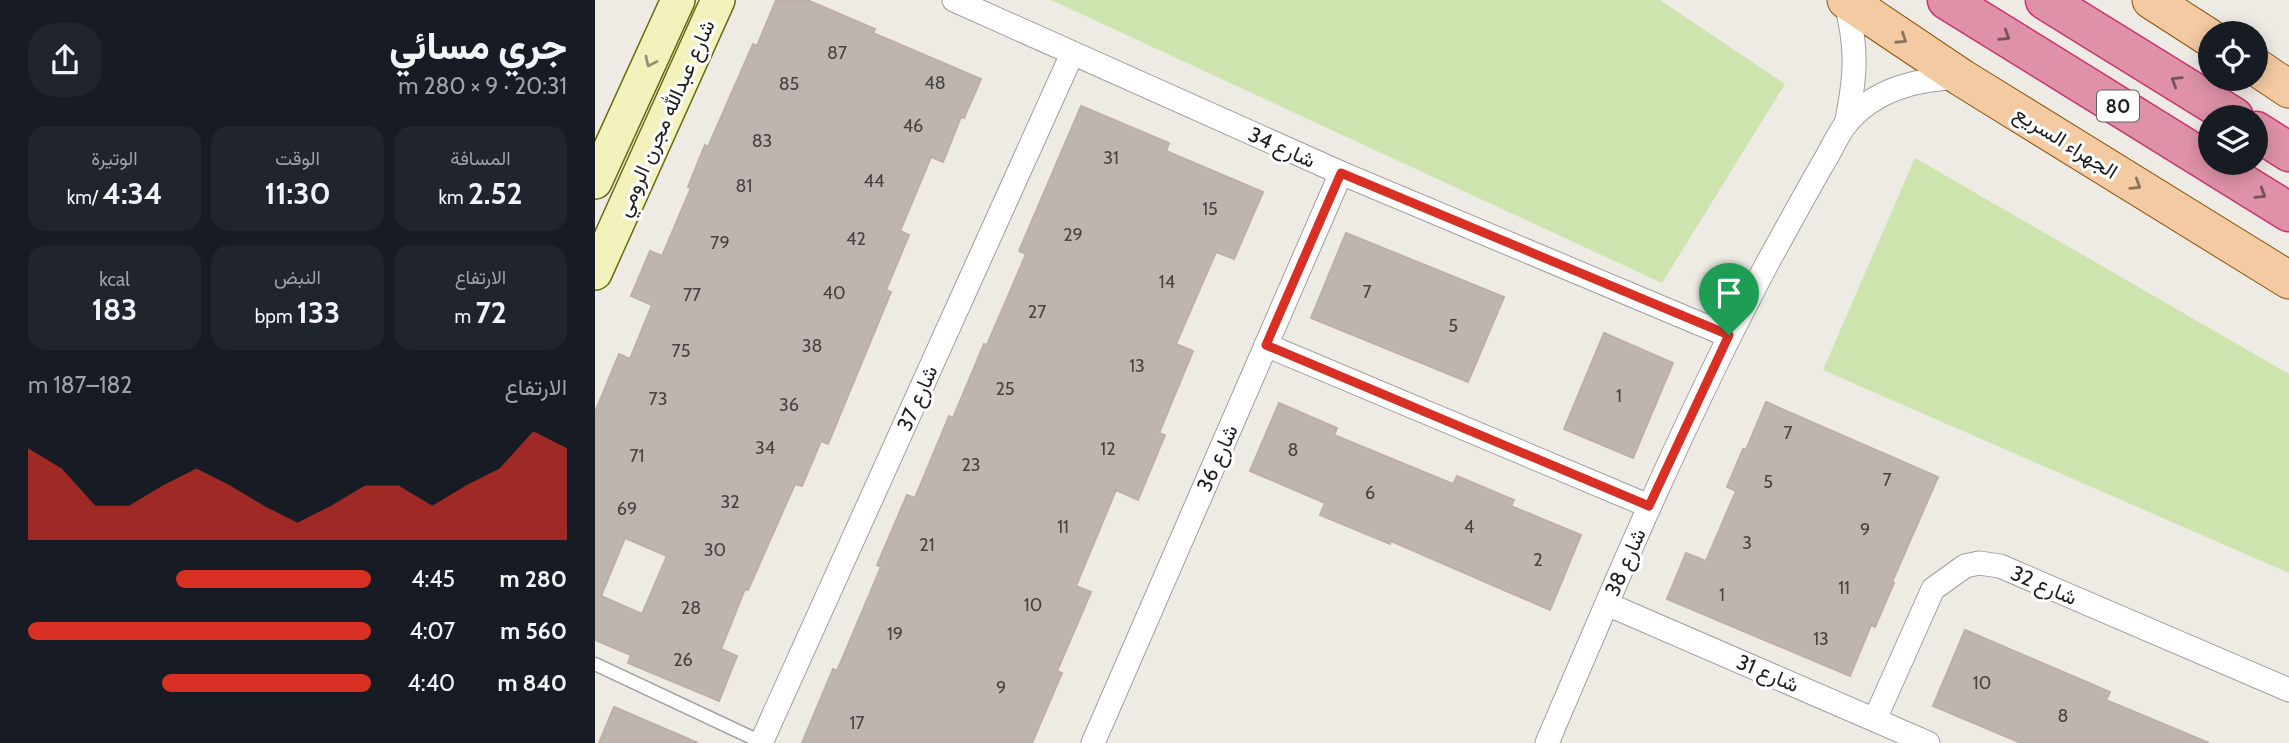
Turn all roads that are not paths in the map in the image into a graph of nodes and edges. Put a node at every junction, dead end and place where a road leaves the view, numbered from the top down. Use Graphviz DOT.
graph roads {
  1 [pos="678,0"];
  2 [pos="718,0"];
  3 [pos="954,0"];
  4 [pos="1845,0"];
  5 [pos="1947,0"];
  6 [pos="2045,0"];
  7 [pos="2151,0"];
  8 [pos="2198,30"];
  9 [pos="1072,54"];
  10 [pos="2268,75"];
  11 [pos="1962,78"];
  12 [pos="2289,89"];
  13 [pos="2215,105"];
  14 [pos="1846,124"];
  15 [pos="2268,139"];
  16 [pos="2289,152"];
  17 [pos="1341,173"];
  18 [pos="595,182"];
  19 [pos="2289,212"];
  20 [pos="595,274"];
  21 [pos="2289,280"];
  22 [pos="1729,335"];
  23 [pos="1266,345"];
  24 [pos="1649,506"];
  25 [pos="1607,604"];
  26 [pos="595,664"];
  27 [pos="2289,690"];
  28 [pos="1875,719"];
  29 [pos="761,743"];
  30 [pos="1093,743"];
  31 [pos="1547,743"];
  32 [pos="1928,743"];
  1 -- 18 [label="main road, شارع عبدالله مجرن الرومي, one-way"];
  2 -- 20 [label="main road, شارع عبدالله مجرن الرومي"];
  3 -- 9 [label="street, شارع 34"];
  4 -- 11 [label="main road, الجهراء السريع, one-way"];
  4 -- 14 [label="street, شارع 38"];
  5 -- 19 [label="highway, 80, one-way"];
  13 -- 6 [label="highway, 80, one-way"];
  7 -- 8 [label="main road"];
  9 -- 17 [label="street, شارع 34"];
  9 -- 29 [label="street, شارع 37"];
  10 -- 12 [label="main road"];
  11 -- 14 [label="street, شارع 38"];
  11 -- 21 [label="main road, الجهراء السريع, one-way"];
  14 -- 22 [label="street, شارع 38"];
  15 -- 16 [label="highway"];
  17 -- 22 [label="street, شارع 34"];
  17 -- 23 [label="street, شارع 36"];
  22 -- 24 [label="street, شارع 38"];
  23 -- 24 [label="street"];
  23 -- 30 [label="street, شارع 36"];
  24 -- 25 [label="street, شارع 38"];
  25 -- 28 [label="street, شارع 31"];
  25 -- 31 [label="street, شارع 38"];
  26 -- 29 [label="lane"];
  27 -- 28 [label="street, شارع 32"];
  28 -- 32 [label="street, شارع 31"];
}
